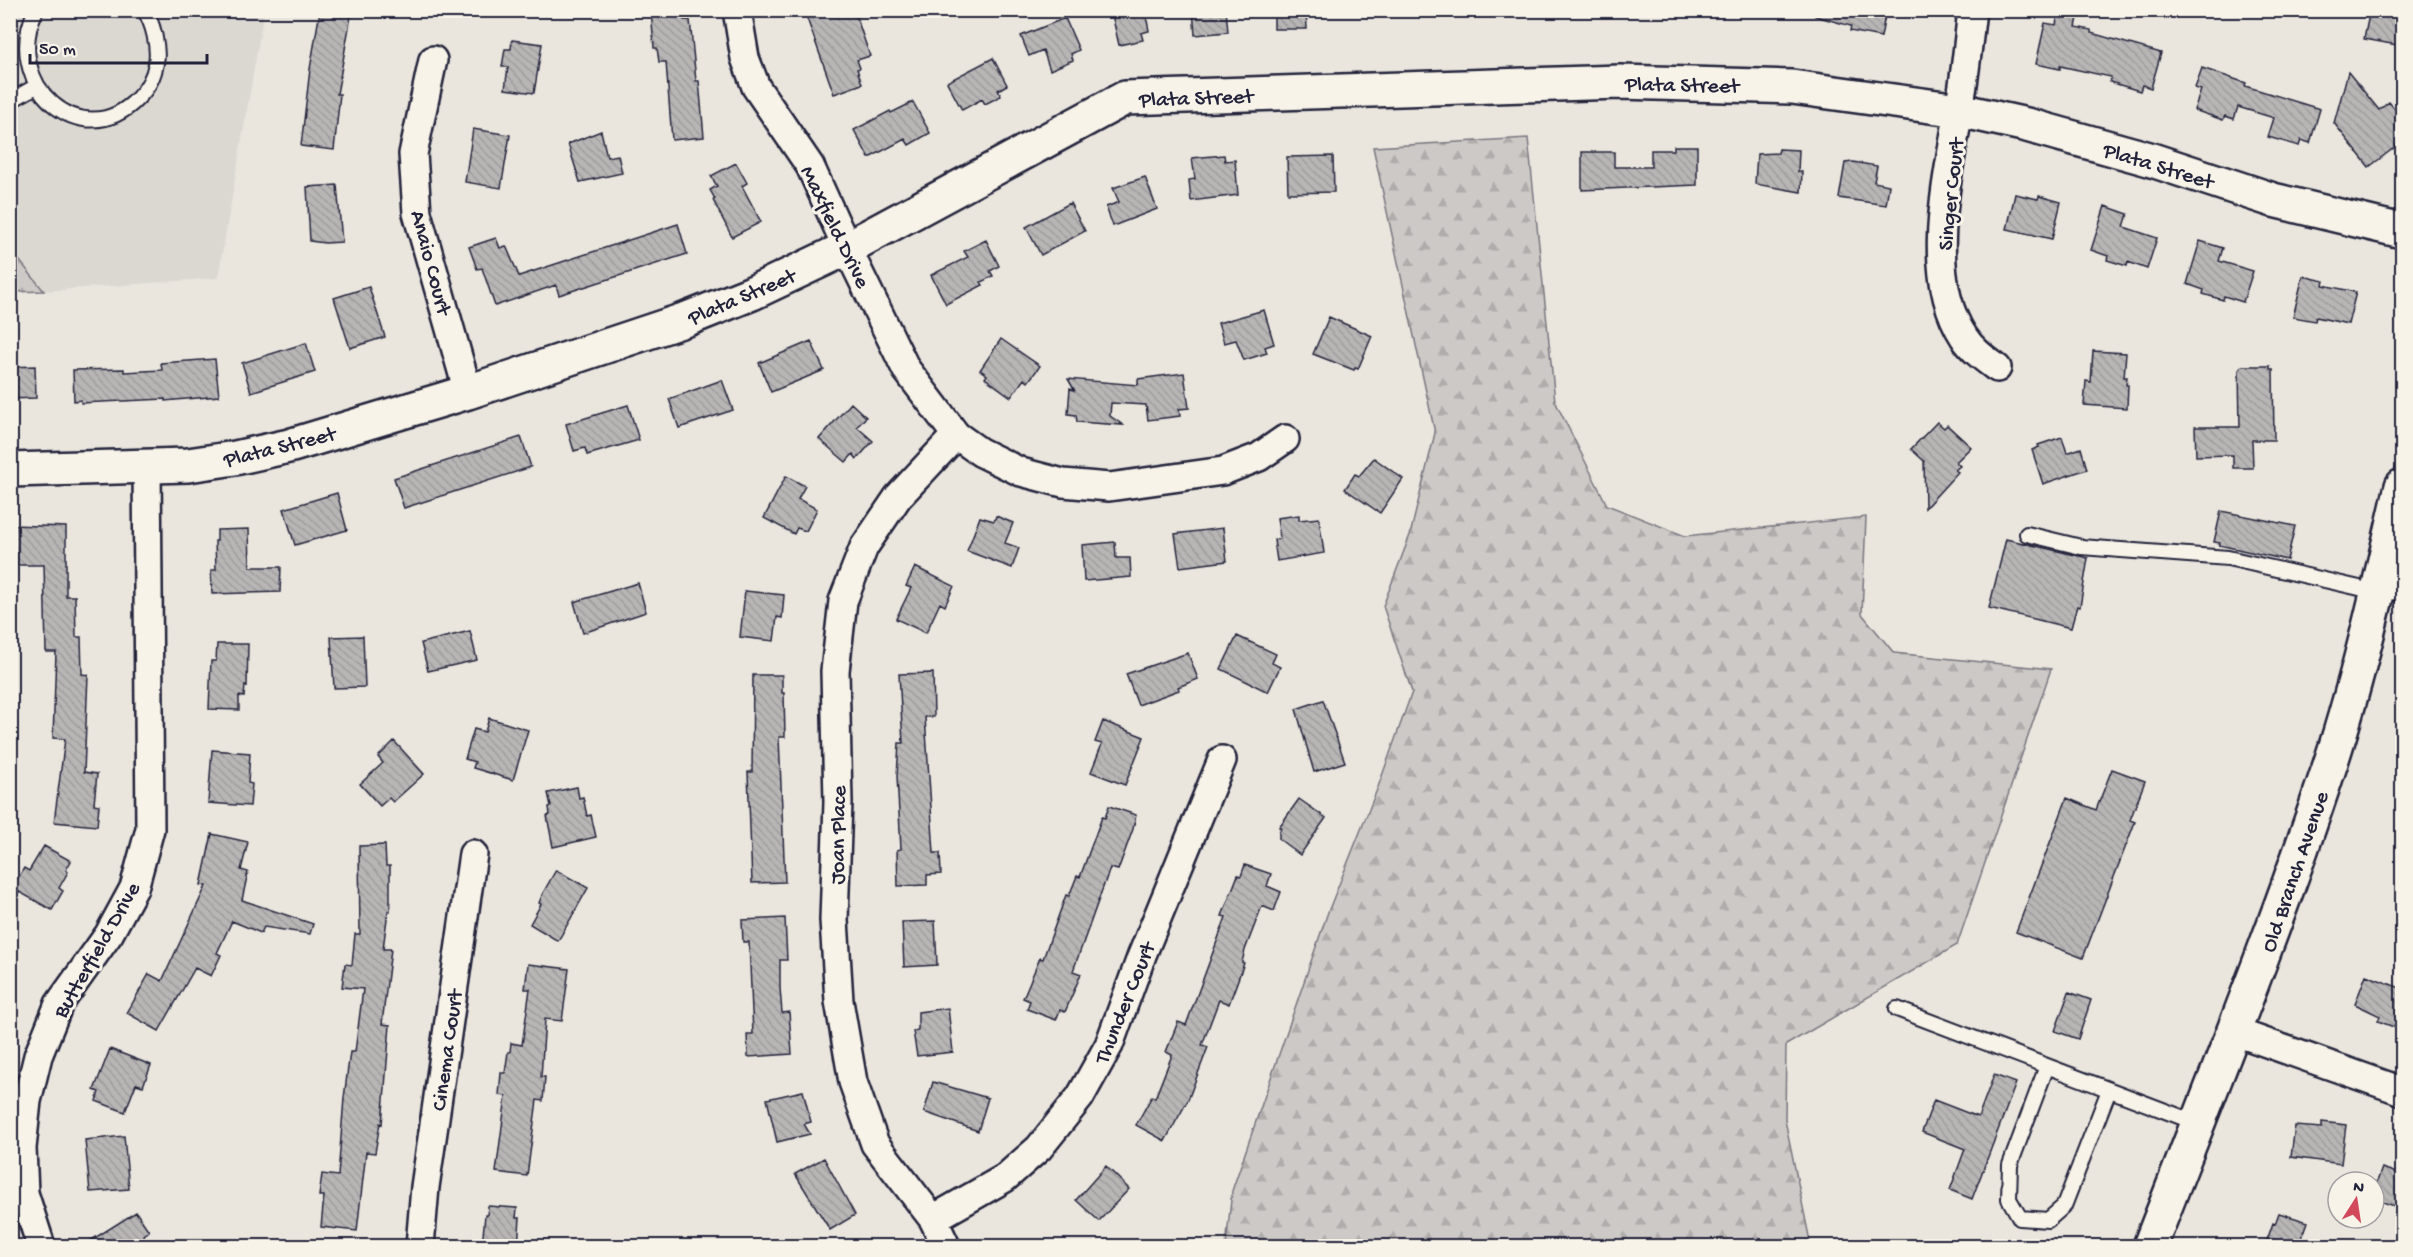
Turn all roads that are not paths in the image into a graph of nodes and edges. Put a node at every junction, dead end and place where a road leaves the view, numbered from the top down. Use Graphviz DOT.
graph roads {
  1 [pos="36,10"];
  2 [pos="737,10"];
  3 [pos="1972,10"];
  4 [pos="146,12"];
  5 [pos="433,60"];
  6 [pos="33,88"];
  7 [pos="10,102"];
  8 [pos="1959,110"];
  9 [pos="2403,231"];
  10 [pos="847,248"];
  11 [pos="1997,368"];
  12 [pos="468,392"];
  13 [pos="957,435"];
  14 [pos="1285,439"];
  15 [pos="147,465"];
  16 [pos="10,470"];
  17 [pos="2403,486"];
  18 [pos="2026,534"];
  19 [pos="2386,587"];
  20 [pos="1222,760"];
  21 [pos="473,854"];
  22 [pos="1896,1009"];
  23 [pos="2233,1031"];
  24 [pos="2047,1066"];
  25 [pos="2109,1090"];
  26 [pos="2403,1091"];
  27 [pos="2197,1123"];
  28 [pos="933,1219"];
  29 [pos="41,1246"];
  30 [pos="420,1246"];
  31 [pos="946,1246"];
  32 [pos="2150,1246"];
  1 -- 6 [label="lane"];
  2 -- 10 [label="street, Maxfield Drive"];
  3 -- 8 [label="street, Singer Court"];
  4 -- 6 [label="lane"];
  5 -- 12 [label="street, Anaio Court"];
  6 -- 7 [label="lane"];
  8 -- 9 [label="street, Plata Street"];
  8 -- 10 [label="street, Plata Street"];
  8 -- 11 [label="street, Singer Court"];
  10 -- 12 [label="street, Plata Street"];
  10 -- 13 [label="street, Maxfield Drive"];
  12 -- 15 [label="street, Plata Street"];
  13 -- 14 [label="street, Maxfield Drive"];
  13 -- 28 [label="street, Joan Place"];
  15 -- 16 [label="street, Plata Street"];
  15 -- 29 [label="street, Butterfield Drive"];
  17 -- 19 [label="street, Old Branch Avenue"];
  18 -- 19 [label="lane"];
  19 -- 23 [label="street, Old Branch Avenue"];
  20 -- 28 [label="street, Thunder Court"];
  21 -- 30 [label="street, Cinema Court"];
  22 -- 24 [label="lane"];
  23 -- 26 [label="street"];
  23 -- 27 [label="street, Old Branch Avenue"];
  24 -- 25 [label="lane"];
  24 -- 25 [label="lane"];
  25 -- 27 [label="lane"];
  27 -- 32 [label="street, Old Branch Avenue"];
  28 -- 31 [label="street, Joan Place"];
}
